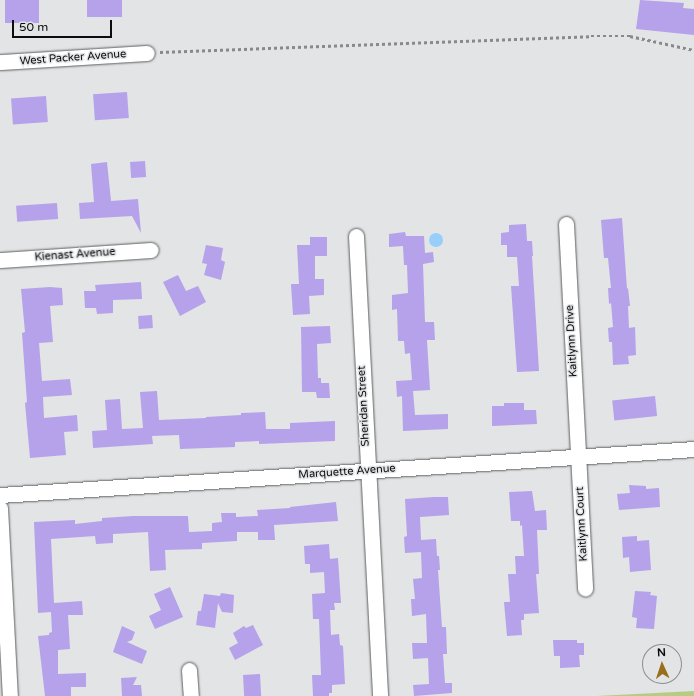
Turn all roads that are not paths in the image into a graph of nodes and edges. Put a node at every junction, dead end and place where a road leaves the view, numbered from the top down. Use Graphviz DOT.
graph roads {
  1 [pos="147,52"];
  2 [pos="0,62"];
  3 [pos="566,224"];
  4 [pos="356,236"];
  5 [pos="151,250"];
  6 [pos="0,260"];
  7 [pos="694,449"];
  8 [pos="578,458"];
  9 [pos="368,470"];
  10 [pos="0,495"];
  11 [pos="0,508"];
  12 [pos="585,589"];
  13 [pos="189,670"];
  14 [pos="10,696"];
  15 [pos="191,696"];
  16 [pos="380,696"];
  1 -- 2 [label="street, West Packer Avenue"];
  3 -- 8 [label="street, Kaitlynn Drive"];
  4 -- 9 [label="street, Sheridan Street"];
  5 -- 6 [label="street, Kienast Avenue"];
  7 -- 8 [label="street, Marquette Avenue"];
  8 -- 9 [label="street, Marquette Avenue"];
  8 -- 12 [label="street, Kaitlynn Court"];
  9 -- 10 [label="street, Marquette Avenue"];
  9 -- 16 [label="street, Sheridan Street"];
  11 -- 14 [label="street"];
  13 -- 15 [label="street"];
}
